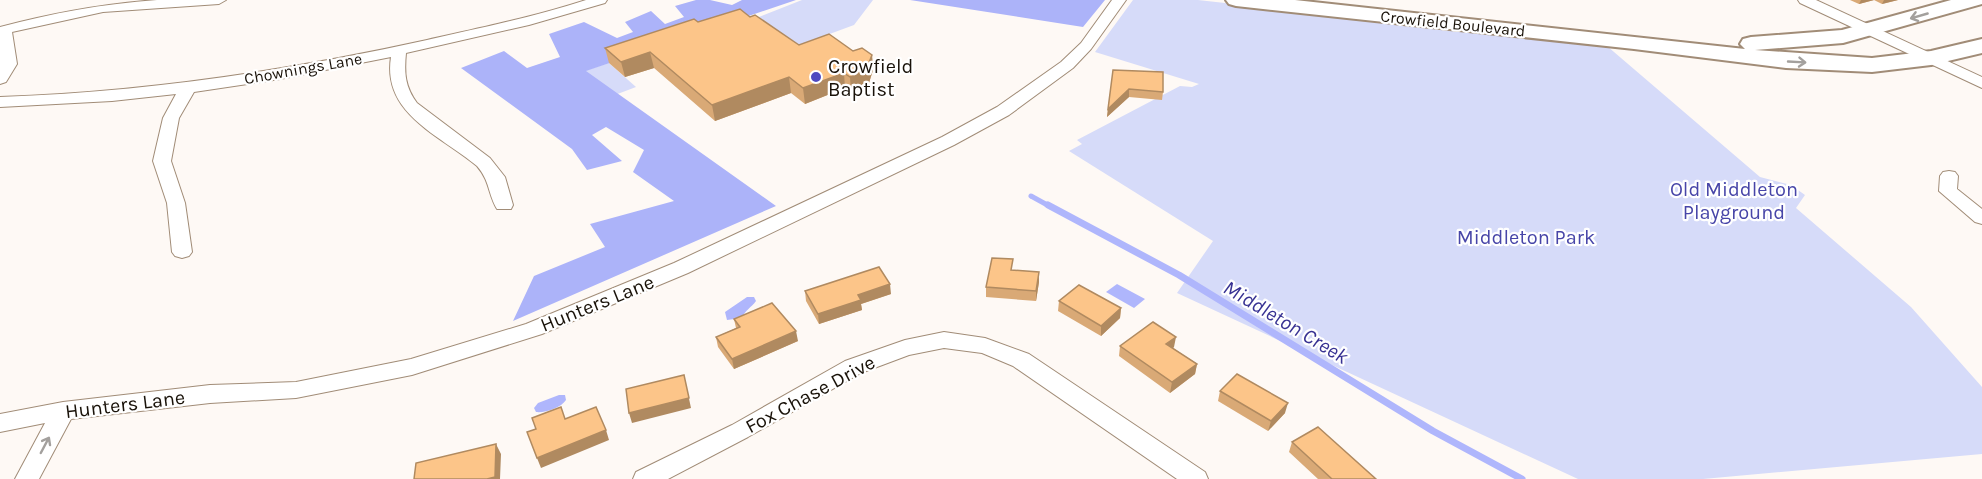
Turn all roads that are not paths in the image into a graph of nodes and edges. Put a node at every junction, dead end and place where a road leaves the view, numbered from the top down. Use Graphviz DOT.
graph roads {
  1 [pos="219,0"];
  2 [pos="600,0"];
  3 [pos="1119,0"];
  4 [pos="1236,0"];
  5 [pos="1805,0"];
  6 [pos="1975,0"];
  7 [pos="1871,29"];
  8 [pos="2,30"];
  9 [pos="1634,42"];
  10 [pos="1982,46"];
  11 [pos="399,51"];
  12 [pos="1931,58"];
  13 [pos="0,79"];
  14 [pos="1982,83"];
  15 [pos="188,87"];
  16 [pos="0,102"];
  17 [pos="1949,176"];
  18 [pos="504,205"];
  19 [pos="1982,218"];
  20 [pos="182,252"];
  21 [pos="63,411"];
  22 [pos="0,423"];
  23 [pos="27,479"];
  24 [pos="645,479"];
  25 [pos="1196,479"];
  1 -- 8 [label="street"];
  2 -- 11 [label="street, Chownings Lane"];
  3 -- 21 [label="street, Hunters Lane"];
  4 -- 9 [label="main road, Crowfield Boulevard"];
  5 -- 7 [label="street"];
  6 -- 7 [label="main road, Crowfield Boulevard, one-way"];
  7 -- 9 [label="main road, Crowfield Boulevard"];
  7 -- 12 [label="street"];
  8 -- 13 [label="street"];
  9 -- 12 [label="main road, Crowfield Boulevard, one-way"];
  10 -- 12 [label="main road, Crowfield Boulevard"];
  11 -- 15 [label="street, Chownings Lane"];
  11 -- 18 [label="street"];
  12 -- 14 [label="street"];
  15 -- 16 [label="street, Chownings Lane"];
  15 -- 20 [label="street"];
  17 -- 19 [label="street"];
  21 -- 22 [label="street, Hunters Lane"];
  23 -- 21 [label="street, one-way"];
  24 -- 25 [label="street, Fox Chase Drive"];
}
